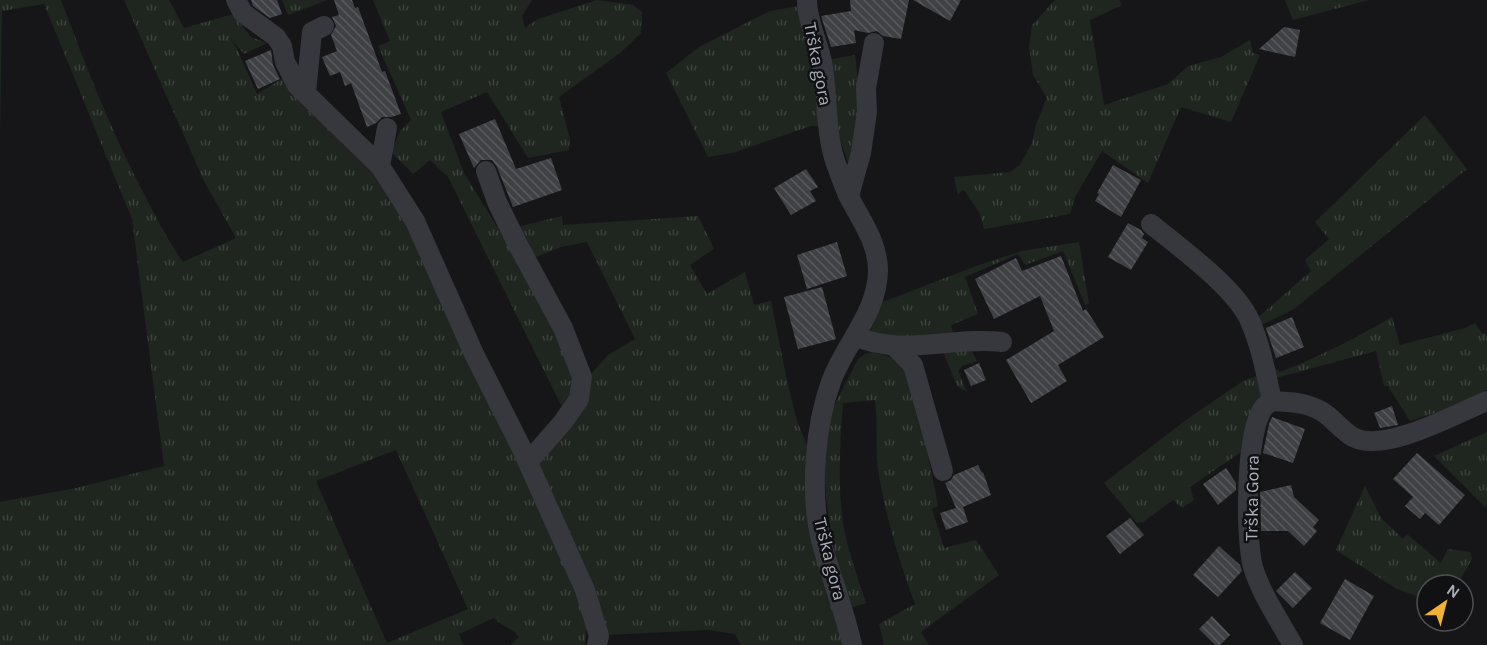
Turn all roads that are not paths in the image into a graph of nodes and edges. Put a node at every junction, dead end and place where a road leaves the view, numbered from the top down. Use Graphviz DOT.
graph roads {
  1 [pos="236,0"];
  2 [pos="807,0"];
  3 [pos="324,26"];
  4 [pos="874,43"];
  5 [pos="306,92"];
  6 [pos="387,128"];
  7 [pos="380,166"];
  8 [pos="486,171"];
  9 [pos="849,196"];
  10 [pos="1151,224"];
  11 [pos="855,336"];
  12 [pos="1002,342"];
  13 [pos="894,346"];
  14 [pos="1272,401"];
  15 [pos="1487,401"];
  16 [pos="528,462"];
  17 [pos="943,471"];
  18 [pos="597,645"];
  19 [pos="852,645"];
  20 [pos="1293,645"];
  1 -- 5 [label="street"];
  2 -- 9 [label="street, Trška gora"];
  3 -- 5 [label="street"];
  4 -- 9 [label="street"];
  5 -- 7 [label="street"];
  6 -- 7 [label="street"];
  7 -- 16 [label="street"];
  8 -- 16 [label="street"];
  9 -- 11 [label="street, Trška gora"];
  10 -- 14 [label="street"];
  11 -- 13 [label="street"];
  11 -- 19 [label="street, Trška gora"];
  12 -- 13 [label="street"];
  13 -- 17 [label="street"];
  14 -- 15 [label="street"];
  14 -- 20 [label="street, Trška Gora"];
  16 -- 18 [label="street"];
}
